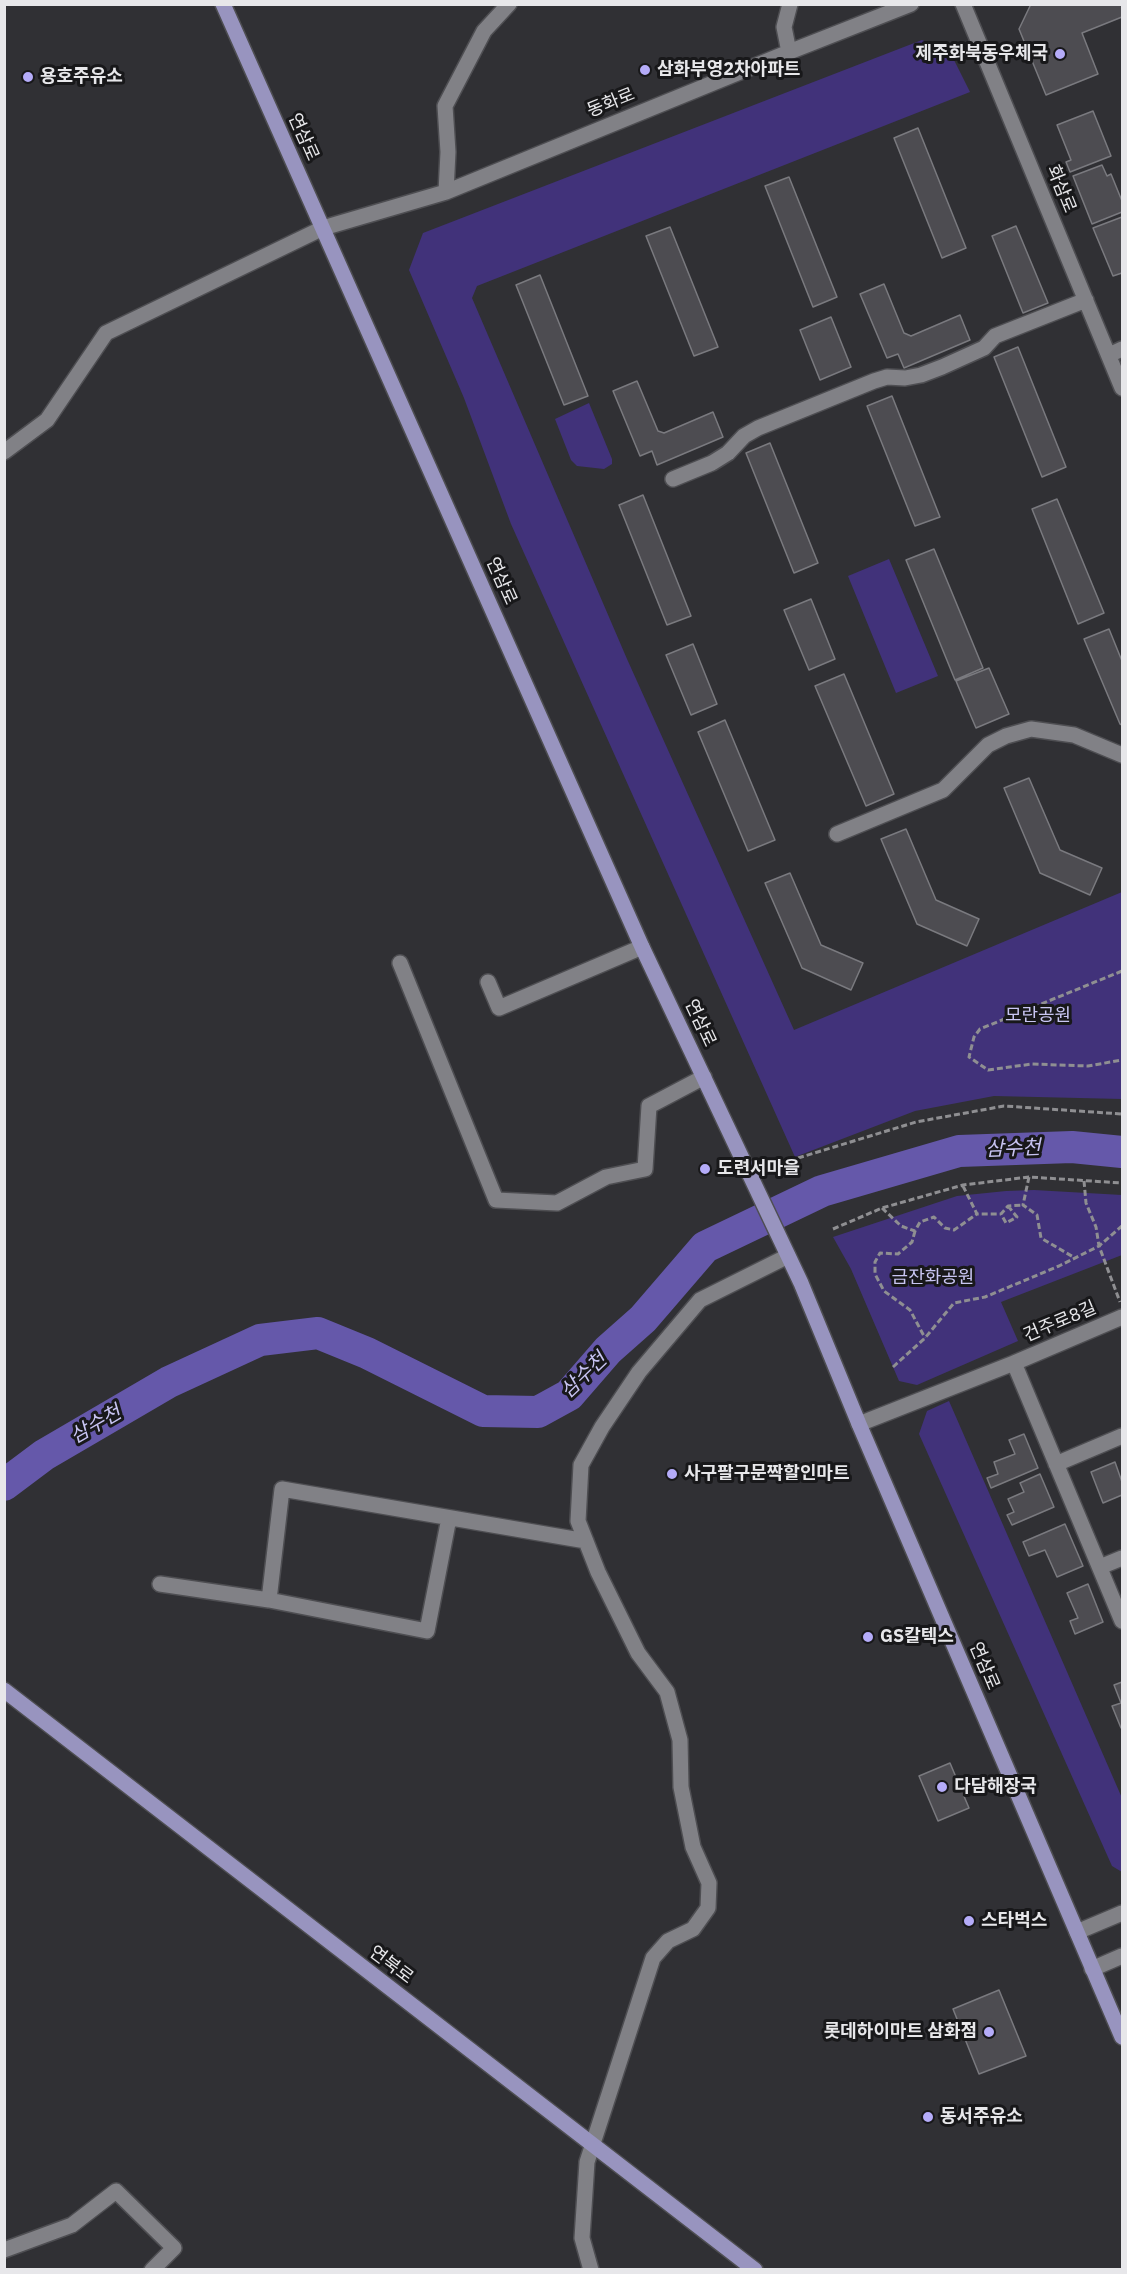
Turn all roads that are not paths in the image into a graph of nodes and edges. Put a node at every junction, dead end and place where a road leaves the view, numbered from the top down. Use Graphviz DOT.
graph roads {
  1 [pos="223,4"];
  2 [pos="509,4"];
  3 [pos="789,4"];
  4 [pos="911,4"];
  5 [pos="963,4"];
  6 [pos="789,52"];
  7 [pos="446,192"];
  8 [pos="323,228"];
  9 [pos="1086,300"];
  10 [pos="1115,352"];
  11 [pos="1122,388"];
  12 [pos="4,452"];
  13 [pos="673,479"];
  14 [pos="1122,755"];
  15 [pos="837,834"];
  16 [pos="642,947"];
  17 [pos="400,963"];
  18 [pos="488,982"];
  19 [pos="704,1077"];
  20 [pos="785,1250"];
  21 [pos="1122,1317"];
  22 [pos="1014,1363"];
  23 [pos="859,1424"];
  24 [pos="1122,1436"];
  25 [pos="1056,1464"];
  26 [pos="449,1518"];
  27 [pos="586,1541"];
  28 [pos="1122,1558"];
  29 [pos="1100,1567"];
  30 [pos="160,1584"];
  31 [pos="269,1600"];
  32 [pos="1122,1621"];
  33 [pos="4,1690"];
  34 [pos="1122,1913"];
  35 [pos="1077,1932"];
  36 [pos="1122,1956"];
  37 [pos="1092,1969"];
  38 [pos="1122,2037"];
  39 [pos="593,2144"];
  40 [pos="4,2250"];
  41 [pos="152,2270"];
  42 [pos="591,2270"];
  43 [pos="755,2270"];
  1 -- 8 [label="main road, 연삼로"];
  2 -- 7 [label="street"];
  3 -- 6 [label="street"];
  4 -- 6 [label="street, 동화로"];
  5 -- 9 [label="street, 화삼로"];
  6 -- 7 [label="street, 동화로"];
  7 -- 8 [label="street, 동화로"];
  8 -- 12 [label="street, 동화로"];
  8 -- 16 [label="main road, 연삼로"];
  9 -- 10 [label="street, 화삼로"];
  9 -- 13 [label="street"];
  10 -- 11 [label="street, 화삼로"];
  14 -- 15 [label="street"];
  16 -- 18 [label="street"];
  16 -- 19 [label="main road, 연삼로"];
  17 -- 19 [label="street"];
  19 -- 20 [label="main road, 연삼로"];
  20 -- 23 [label="main road, 연삼로"];
  20 -- 27 [label="street"];
  21 -- 22 [label="street, 건주로8길"];
  22 -- 23 [label="street"];
  22 -- 25 [label="street, 건주로8길"];
  23 -- 35 [label="main road, 연삼로"];
  24 -- 25 [label="street"];
  25 -- 29 [label="street, 건주로8길"];
  26 -- 27 [label="street"];
  26 -- 31 [label="street"];
  26 -- 31 [label="street"];
  27 -- 39 [label="street"];
  28 -- 29 [label="street"];
  29 -- 32 [label="street, 건주로8길"];
  30 -- 31 [label="street"];
  33 -- 39 [label="main road, 연북로"];
  34 -- 35 [label="street"];
  35 -- 37 [label="main road, 연삼로"];
  36 -- 37 [label="street"];
  37 -- 38 [label="main road, 연삼로"];
  39 -- 42 [label="street"];
  39 -- 43 [label="main road, 연북로"];
  40 -- 41 [label="street"];
}
